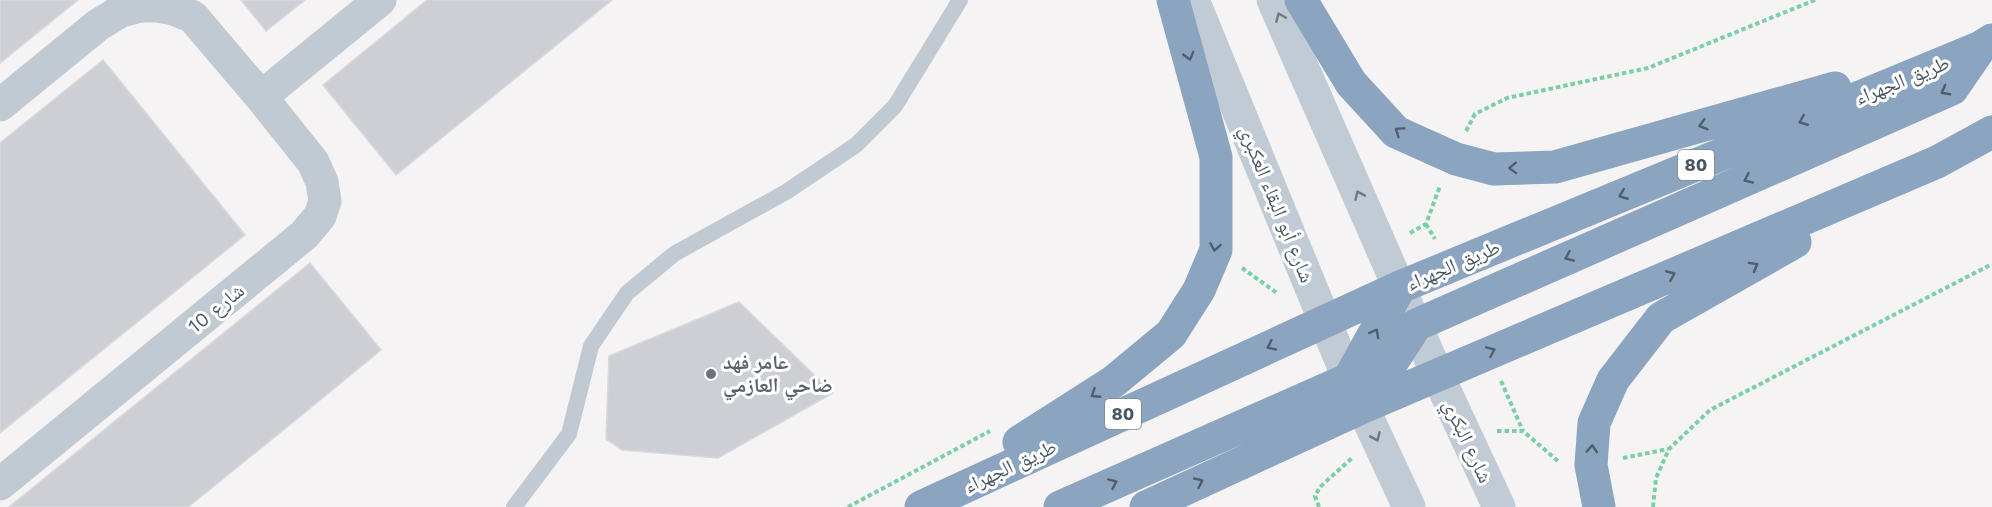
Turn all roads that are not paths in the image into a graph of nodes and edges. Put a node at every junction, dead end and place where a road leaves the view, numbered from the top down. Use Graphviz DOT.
graph roads {
  1 [pos="380,0"];
  2 [pos="960,0"];
  3 [pos="1173,0"];
  4 [pos="1193,0"];
  5 [pos="1272,0"];
  6 [pos="1301,0"];
  7 [pos="1987,44"];
  8 [pos="261,97"];
  9 [pos="0,105"];
  10 [pos="1992,132"];
  11 [pos="1937,162"];
  12 [pos="1400,287"];
  13 [pos="1325,321"];
  14 [pos="1416,325"];
  15 [pos="1437,374"];
  16 [pos="1356,393"];
  17 [pos="0,484"];
  18 [pos="514,507"];
  19 [pos="900,507"];
  20 [pos="921,507"];
  21 [pos="1060,507"];
  22 [pos="1146,507"];
  23 [pos="1408,507"];
  24 [pos="1499,507"];
  25 [pos="1599,507"];
  1 -- 8 [label="street"];
  2 -- 18 [label="lane"];
  3 -- 19 [label="highway, one-way"];
  4 -- 13 [label="main road, شارع أبو البقاء العكبري"];
  12 -- 5 [label="main road, one-way"];
  7 -- 6 [label="highway, one-way"];
  7 -- 12 [label="highway, طريق الجهراء / 80, one-way"];
  7 -- 14 [label="highway, one-way"];
  8 -- 9 [label="street, شارع 10"];
  8 -- 17 [label="street, شارع 10"];
  10 -- 11 [label="highway"];
  15 -- 11 [label="highway, one-way"];
  25 -- 11 [label="highway, one-way"];
  12 -- 13 [label="highway, طريق الجهراء / 80"];
  12 -- 14 [label="main road"];
  16 -- 12 [label="highway, one-way"];
  13 -- 16 [label="main road, شارع أبو البقاء العكبري"];
  13 -- 20 [label="highway, طريق الجهراء / 80, one-way"];
  14 -- 15 [label="main road"];
  14 -- 16 [label="highway"];
  15 -- 16 [label="highway"];
  15 -- 24 [label="main road, شارع البكري"];
  21 -- 16 [label="highway, one-way"];
  22 -- 16 [label="highway, one-way"];
  16 -- 23 [label="main road, one-way"];
}
